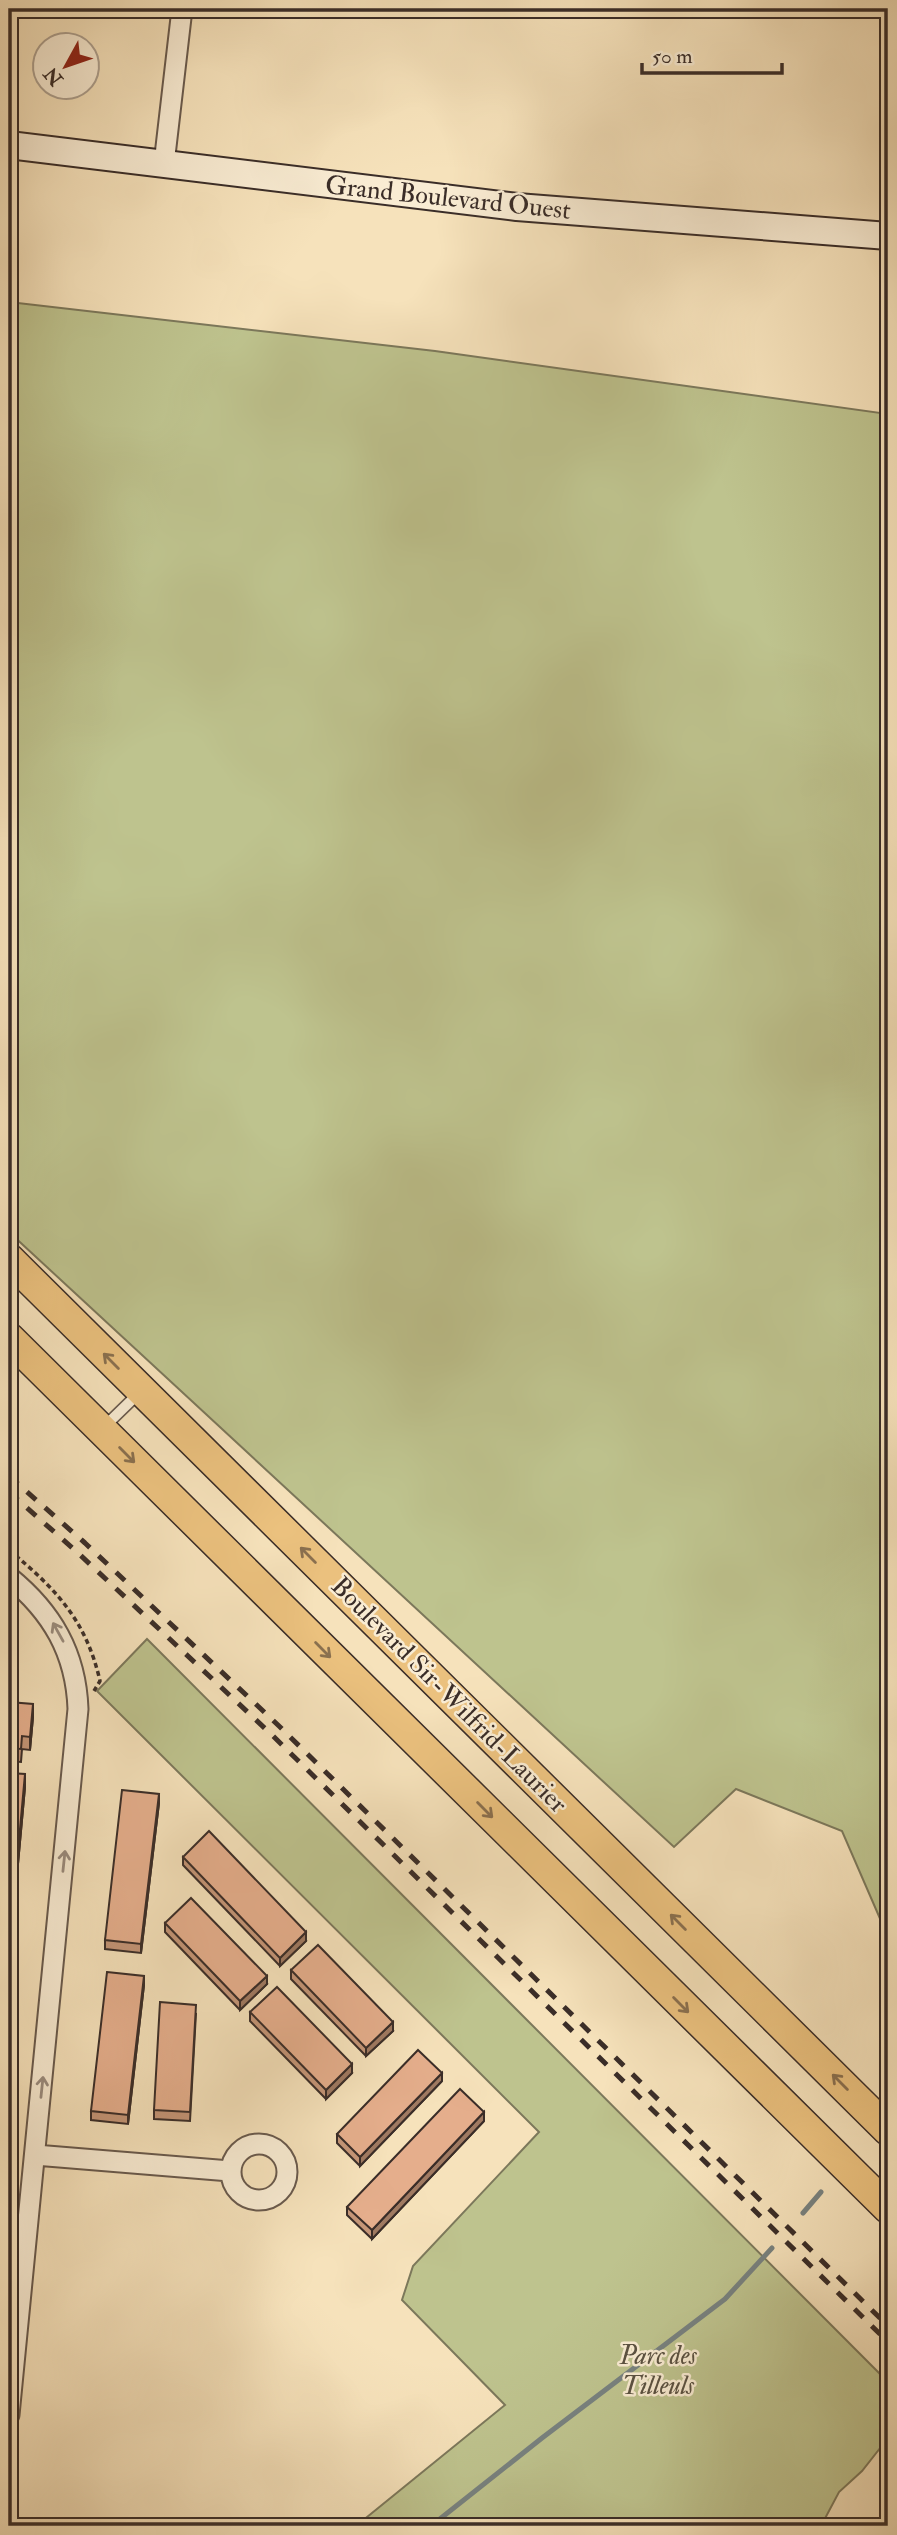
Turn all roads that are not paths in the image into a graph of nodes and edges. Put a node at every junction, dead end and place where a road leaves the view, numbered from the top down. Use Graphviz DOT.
graph roads {
  1 [pos="182,9"];
  2 [pos="9,145"];
  3 [pos="164,164"];
  4 [pos="888,236"];
  5 [pos="9,1259"];
  6 [pos="9,1338"];
  7 [pos="142,1391"];
  8 [pos="101,1430"];
  9 [pos="9,1577"];
  10 [pos="888,2130"];
  11 [pos="35,2155"];
  12 [pos="230,2171"];
  13 [pos="888,2208"];
  14 [pos="9,2415"];
  1 -- 3 [label="street"];
  2 -- 3 [label="street, Grand Boulevard Ouest"];
  3 -- 4 [label="street, Grand Boulevard Ouest"];
  7 -- 5 [label="main road, Boulevard Sir-Wilfrid-Laurier, one-way"];
  6 -- 8 [label="main road"];
  7 -- 8 [label="lane"];
  10 -- 7 [label="main road, Boulevard Sir-Wilfrid-Laurier, one-way"];
  8 -- 13 [label="main road, one-way"];
  11 -- 9 [label="street, one-way"];
  11 -- 12 [label="street"];
  11 -- 14 [label="street"];
}
